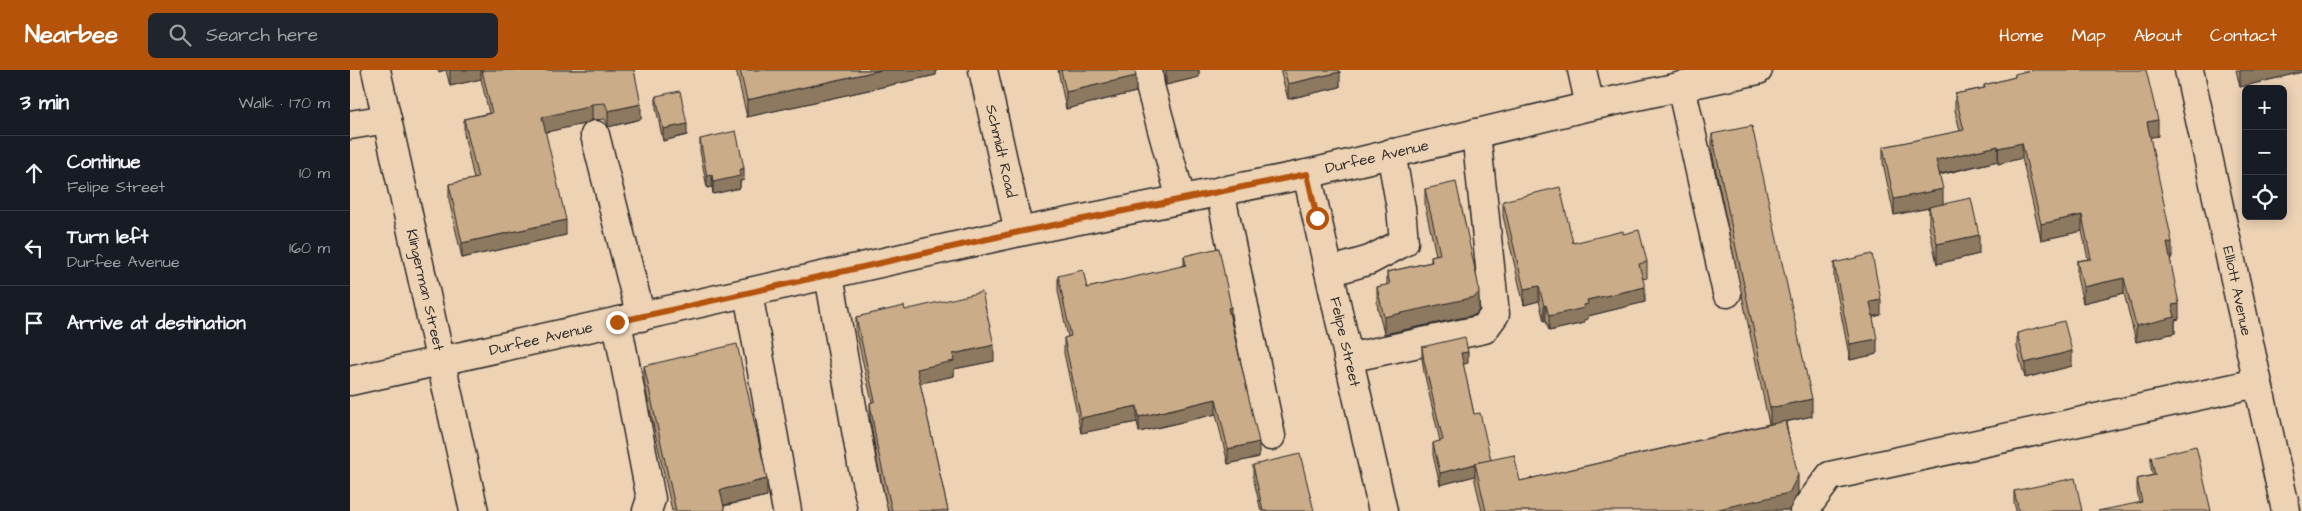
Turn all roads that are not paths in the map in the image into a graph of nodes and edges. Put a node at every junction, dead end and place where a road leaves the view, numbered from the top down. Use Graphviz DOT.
graph roads {
  1 [pos="376,70"];
  2 [pos="982,70"];
  3 [pos="1148,70"];
  4 [pos="1582,70"];
  5 [pos="1758,70"];
  6 [pos="2189,70"];
  7 [pos="1681,86"];
  8 [pos="1590,106"];
  9 [pos="387,119"];
  10 [pos="350,125"];
  11 [pos="1476,133"];
  12 [pos="595,135"];
  13 [pos="1391,154"];
  14 [pos="1307,174"];
  15 [pos="1220,191"];
  16 [pos="1181,199"];
  17 [pos="1019,232"];
  18 [pos="1329,272"];
  19 [pos="829,275"];
  20 [pos="748,293"];
  21 [pos="1727,293"];
  22 [pos="629,320"];
  23 [pos="1348,358"];
  24 [pos="441,362"];
  25 [pos="350,382"];
  26 [pos="2257,383"];
  27 [pos="1271,436"];
  28 [pos="474,511"];
  29 [pos="647,511"];
  30 [pos="787,511"];
  31 [pos="874,511"];
  32 [pos="1383,511"];
  33 [pos="1804,511"];
  34 [pos="2286,511"];
  1 -- 9 [label="street, Klingerman Street"];
  2 -- 17 [label="street, Schmidt Road"];
  3 -- 16 [label="street"];
  4 -- 8 [label="street"];
  5 -- 7 [label="street, Durfee Avenue"];
  6 -- 26 [label="street, Elliott Avenue"];
  7 -- 8 [label="street, Durfee Avenue"];
  7 -- 21 [label="street"];
  8 -- 11 [label="street, Durfee Avenue"];
  9 -- 10 [label="street"];
  9 -- 24 [label="street, Klingerman Street"];
  11 -- 13 [label="street, Durfee Avenue"];
  11 -- 23 [label="street"];
  12 -- 22 [label="street"];
  13 -- 14 [label="street, Durfee Avenue"];
  13 -- 18 [label="street"];
  14 -- 15 [label="street, Durfee Avenue"];
  14 -- 18 [label="street, Felipe Street"];
  15 -- 16 [label="street, Durfee Avenue"];
  15 -- 27 [label="street"];
  16 -- 17 [label="street, Durfee Avenue"];
  17 -- 19 [label="street, Durfee Avenue"];
  18 -- 23 [label="street, Felipe Street"];
  19 -- 20 [label="street, Durfee Avenue"];
  19 -- 31 [label="street"];
  20 -- 22 [label="street, Durfee Avenue"];
  20 -- 30 [label="street"];
  22 -- 24 [label="street, Durfee Avenue"];
  22 -- 29 [label="street"];
  23 -- 32 [label="street, Felipe Street"];
  24 -- 25 [label="street, Durfee Avenue"];
  24 -- 28 [label="street, Klingerman Street"];
  26 -- 33 [label="street"];
  26 -- 34 [label="street, Elliott Avenue"];
}
